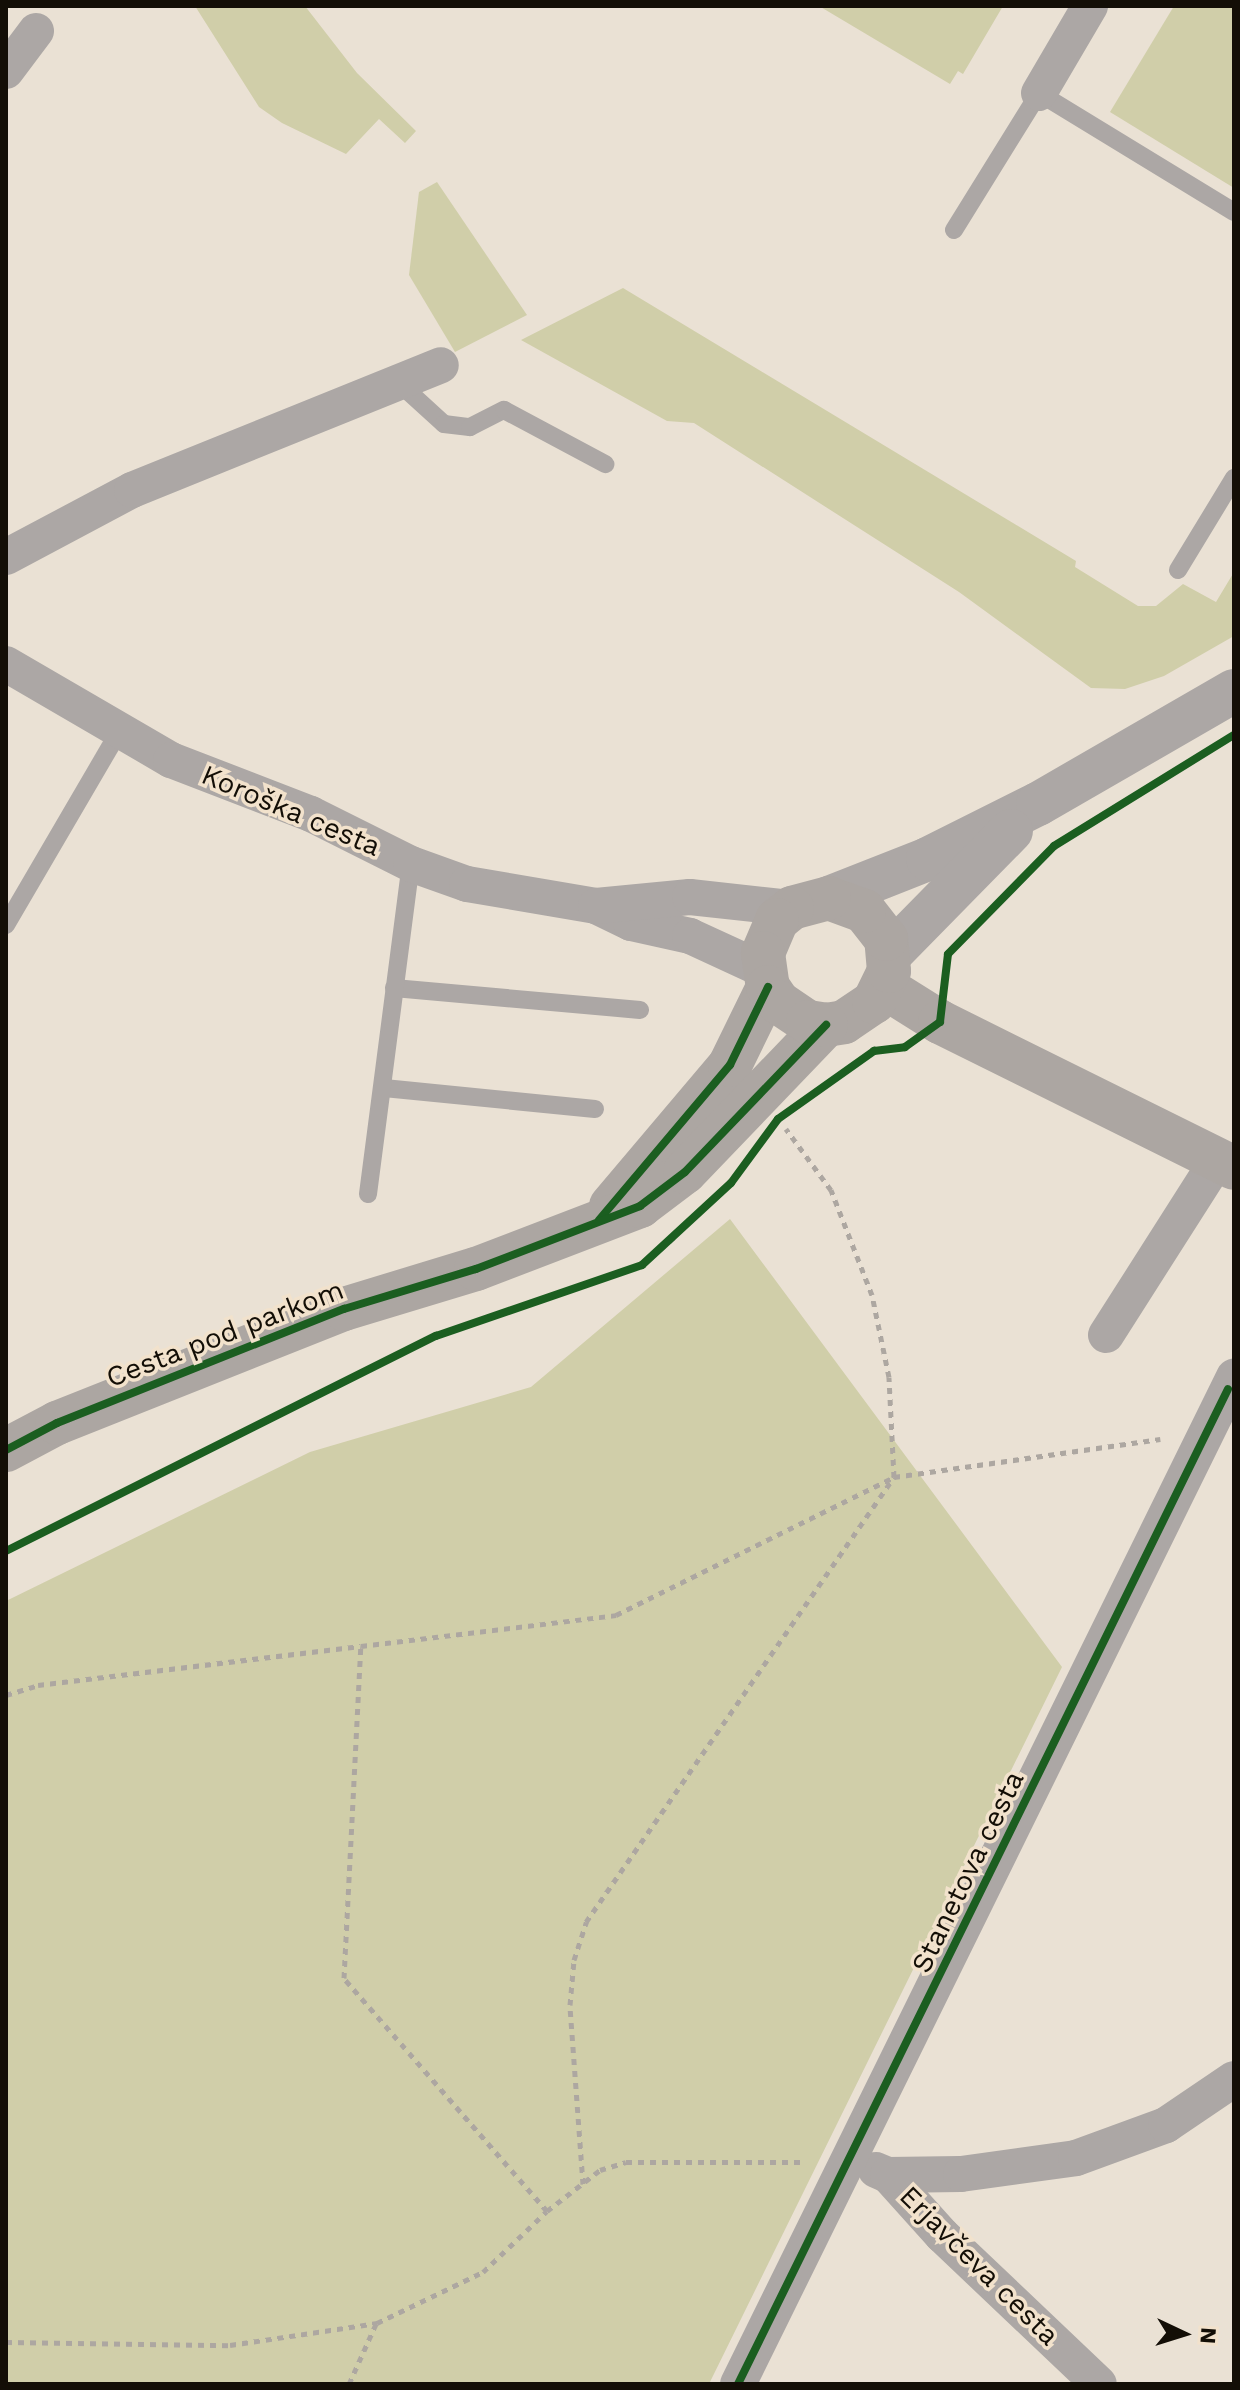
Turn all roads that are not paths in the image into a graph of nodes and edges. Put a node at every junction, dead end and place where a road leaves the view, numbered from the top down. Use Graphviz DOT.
graph roads {
  1 [pos="1090,6"];
  2 [pos="36,31"];
  3 [pos="6,71"];
  4 [pos="1039,93"];
  5 [pos="1234,212"];
  6 [pos="954,230"];
  7 [pos="441,365"];
  8 [pos="399,383"];
  9 [pos="605,464"];
  10 [pos="1234,478"];
  11 [pos="6,557"];
  12 [pos="1178,570"];
  13 [pos="6,664"];
  14 [pos="1234,691"];
  15 [pos="120,730"];
  16 [pos="1038,804"];
  17 [pos="411,864"];
  18 [pos="810,903"];
  19 [pos="596,906"];
  20 [pos="6,925"];
  21 [pos="886,971"];
  22 [pos="766,979"];
  23 [pos="394,988"];
  24 [pos="640,1010"];
  25 [pos="826,1025"];
  26 [pos="384,1088"];
  27 [pos="595,1109"];
  28 [pos="1226,1164"];
  29 [pos="368,1194"];
  30 [pos="599,1220"];
  31 [pos="1106,1335"];
  32 [pos="1232,1388"];
  33 [pos="6,1450"];
  34 [pos="1234,2079"];
  35 [pos="852,2160"];
  36 [pos="888,2175"];
  37 [pos="738,2384"];
  38 [pos="1099,2384"];
  1 -- 4 [label="street"];
  2 -- 3 [label="street"];
  4 -- 5 [label="lane"];
  4 -- 6 [label="lane"];
  7 -- 8 [label="street"];
  8 -- 9 [label="lane"];
  8 -- 11 [label="street"];
  10 -- 12 [label="lane"];
  13 -- 15 [label="street, Koroška cesta"];
  14 -- 16 [label="street"];
  15 -- 17 [label="street, Koroška cesta"];
  15 -- 20 [label="lane"];
  16 -- 18 [label="street"];
  16 -- 21 [label="street"];
  17 -- 19 [label="street, Koroška cesta"];
  17 -- 23 [label="lane"];
  18 -- 19 [label="street"];
  18 -- 21 [label="main road"];
  18 -- 22 [label="main road"];
  19 -- 22 [label="street"];
  21 -- 25 [label="main road"];
  21 -- 28 [label="main road"];
  22 -- 25 [label="main road"];
  22 -- 30 [label="main road"];
  23 -- 24 [label="lane"];
  23 -- 26 [label="lane"];
  25 -- 30 [label="main road, Cesta pod parkom"];
  26 -- 27 [label="lane"];
  26 -- 29 [label="lane"];
  28 -- 31 [label="street"];
  30 -- 33 [label="main road, Cesta pod parkom"];
  32 -- 35 [label="street, Stanetova cesta"];
  34 -- 36 [label="street"];
  35 -- 36 [label="street, Erjavčeva cesta"];
  35 -- 37 [label="street, Stanetova cesta"];
  36 -- 38 [label="street, Erjavčeva cesta"];
}
